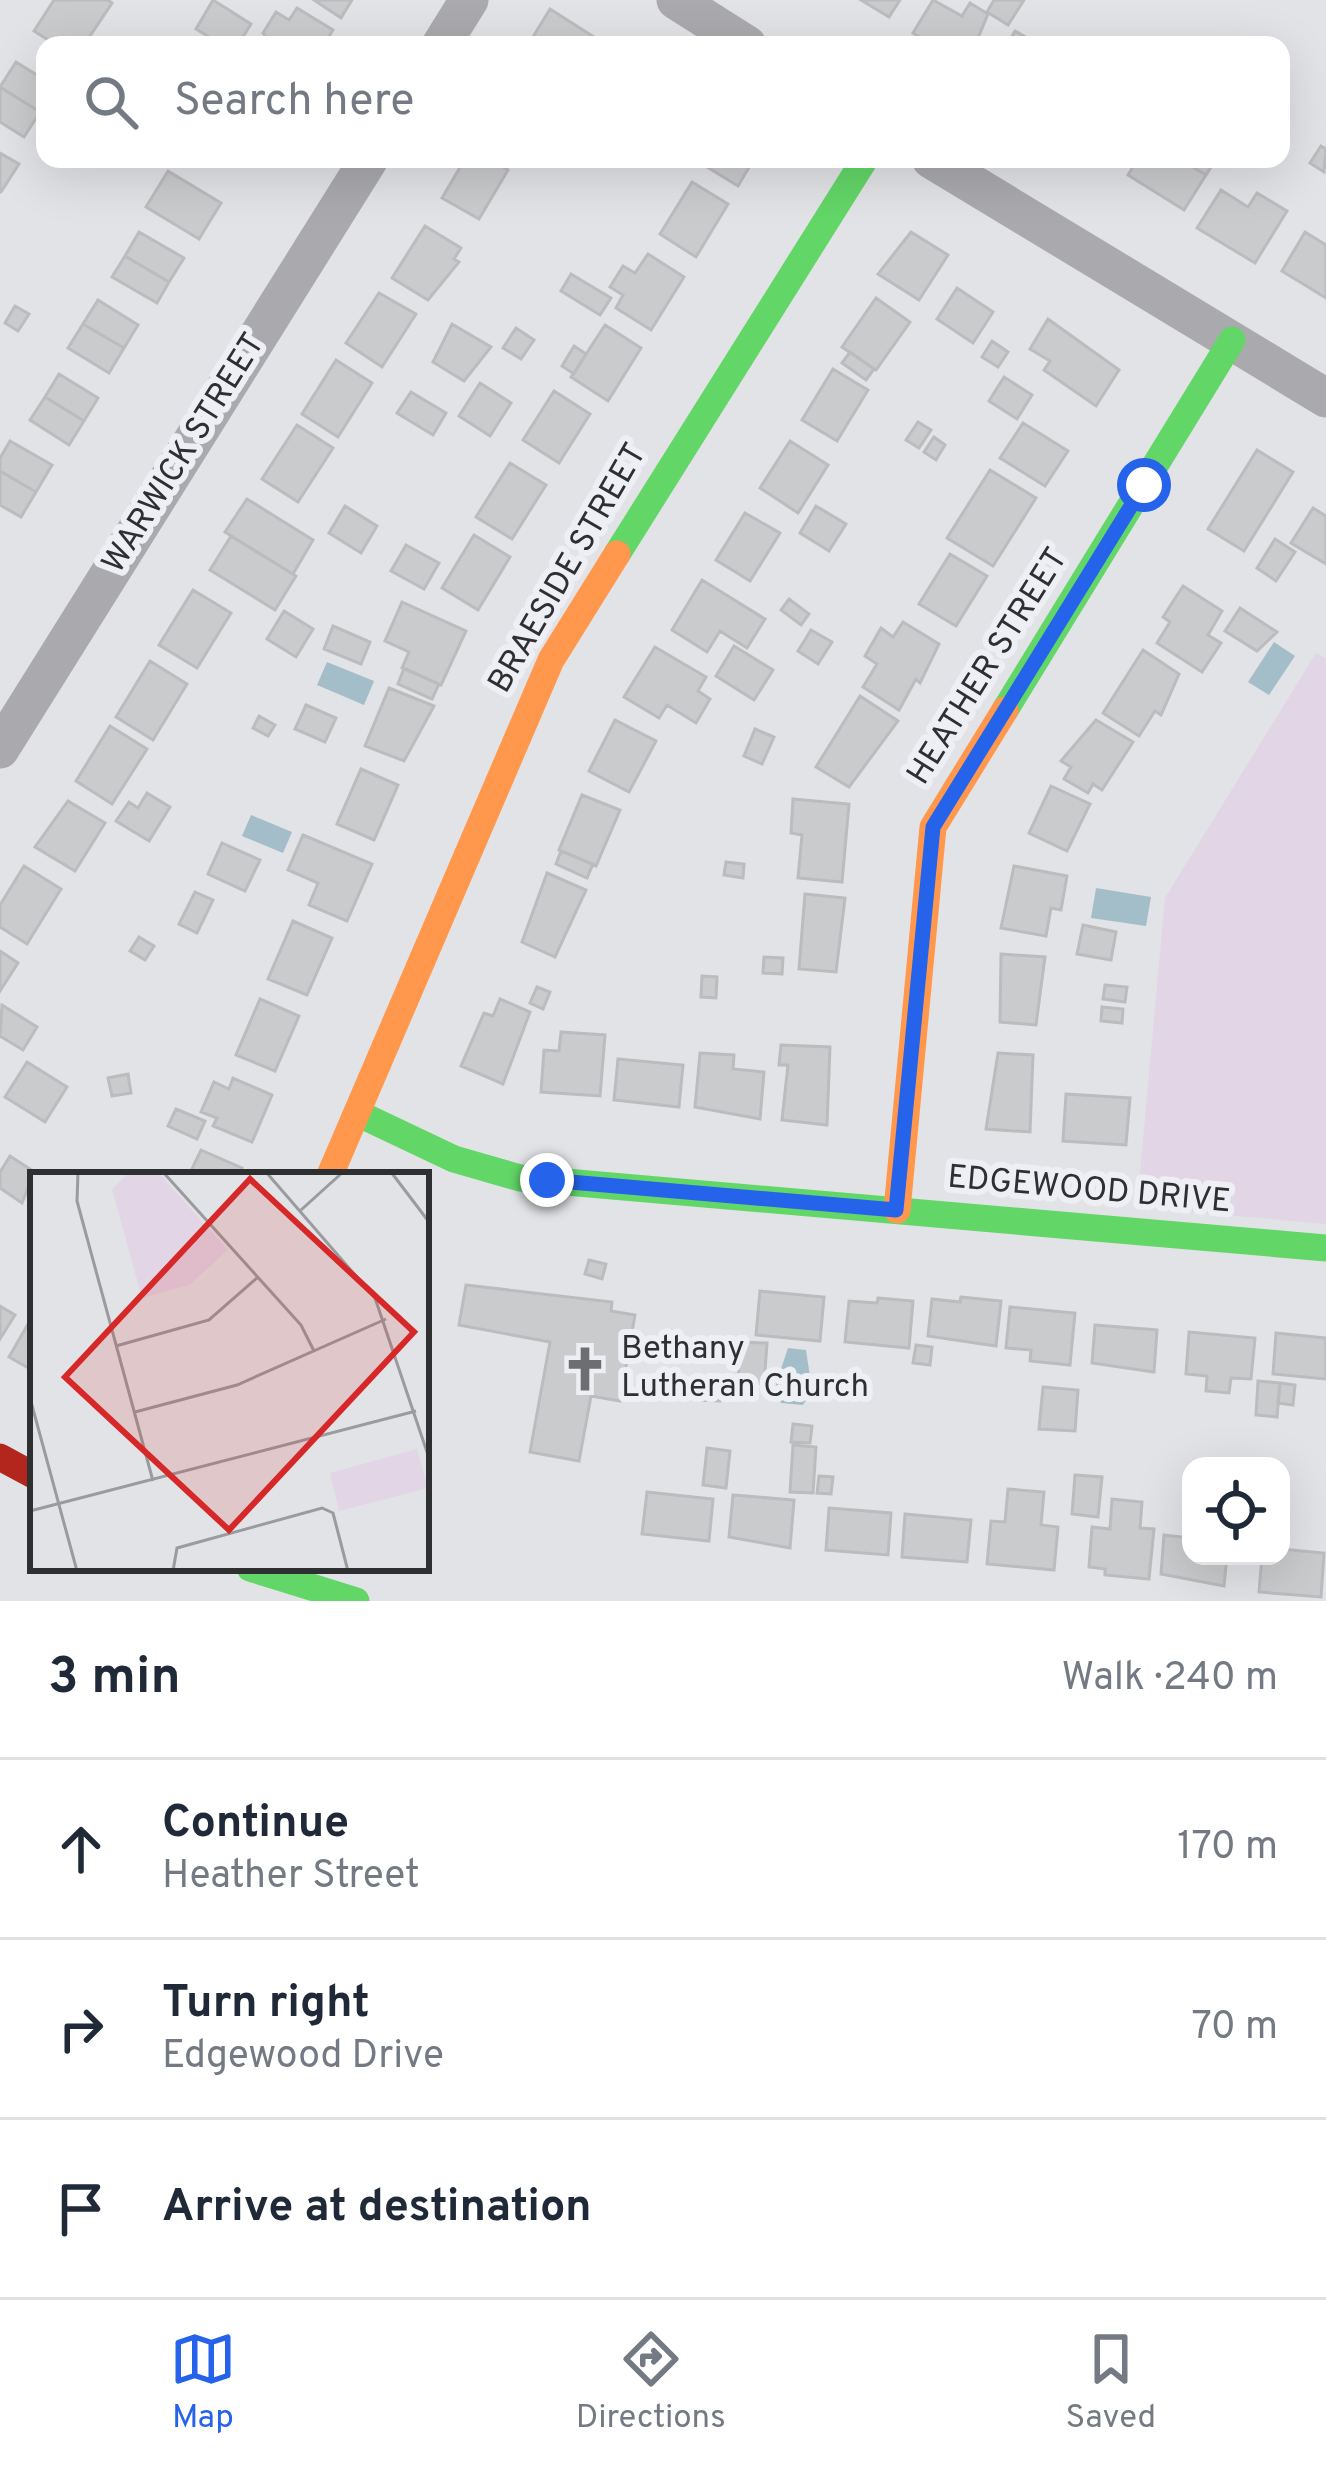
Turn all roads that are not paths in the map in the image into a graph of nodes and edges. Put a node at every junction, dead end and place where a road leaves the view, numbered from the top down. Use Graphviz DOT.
graph roads {
  1 [pos="469,0"];
  2 [pos="676,0"];
  3 [pos="447,36"];
  4 [pos="733,36"];
  5 [pos="363,168"];
  6 [pos="859,168"];
  7 [pos="946,168"];
  8 [pos="1232,340"];
  9 [pos="1326,398"];
  10 [pos="0,749"];
  11 [pos="357,1113"];
  12 [pos="331,1172"];
  13 [pos="896,1210"];
  14 [pos="1326,1248"];
  15 [pos="0,1457"];
  16 [pos="30,1473"];
  17 [pos="260,1571"];
  18 [pos="356,1601"];
  1 -- 3 [label="street"];
  2 -- 4 [label="street"];
  5 -- 10 [label="street, WARWICK STREET"];
  6 -- 11 [label="street, BRAESIDE STREET"];
  7 -- 8 [label="street"];
  8 -- 9 [label="street"];
  8 -- 13 [label="street, HEATHER STREET"];
  11 -- 12 [label="street, BRAESIDE STREET"];
  11 -- 13 [label="street, EDGEWOOD DRIVE"];
  13 -- 14 [label="street, EDGEWOOD DRIVE"];
  15 -- 16 [label="street"];
  17 -- 18 [label="street"];
}
